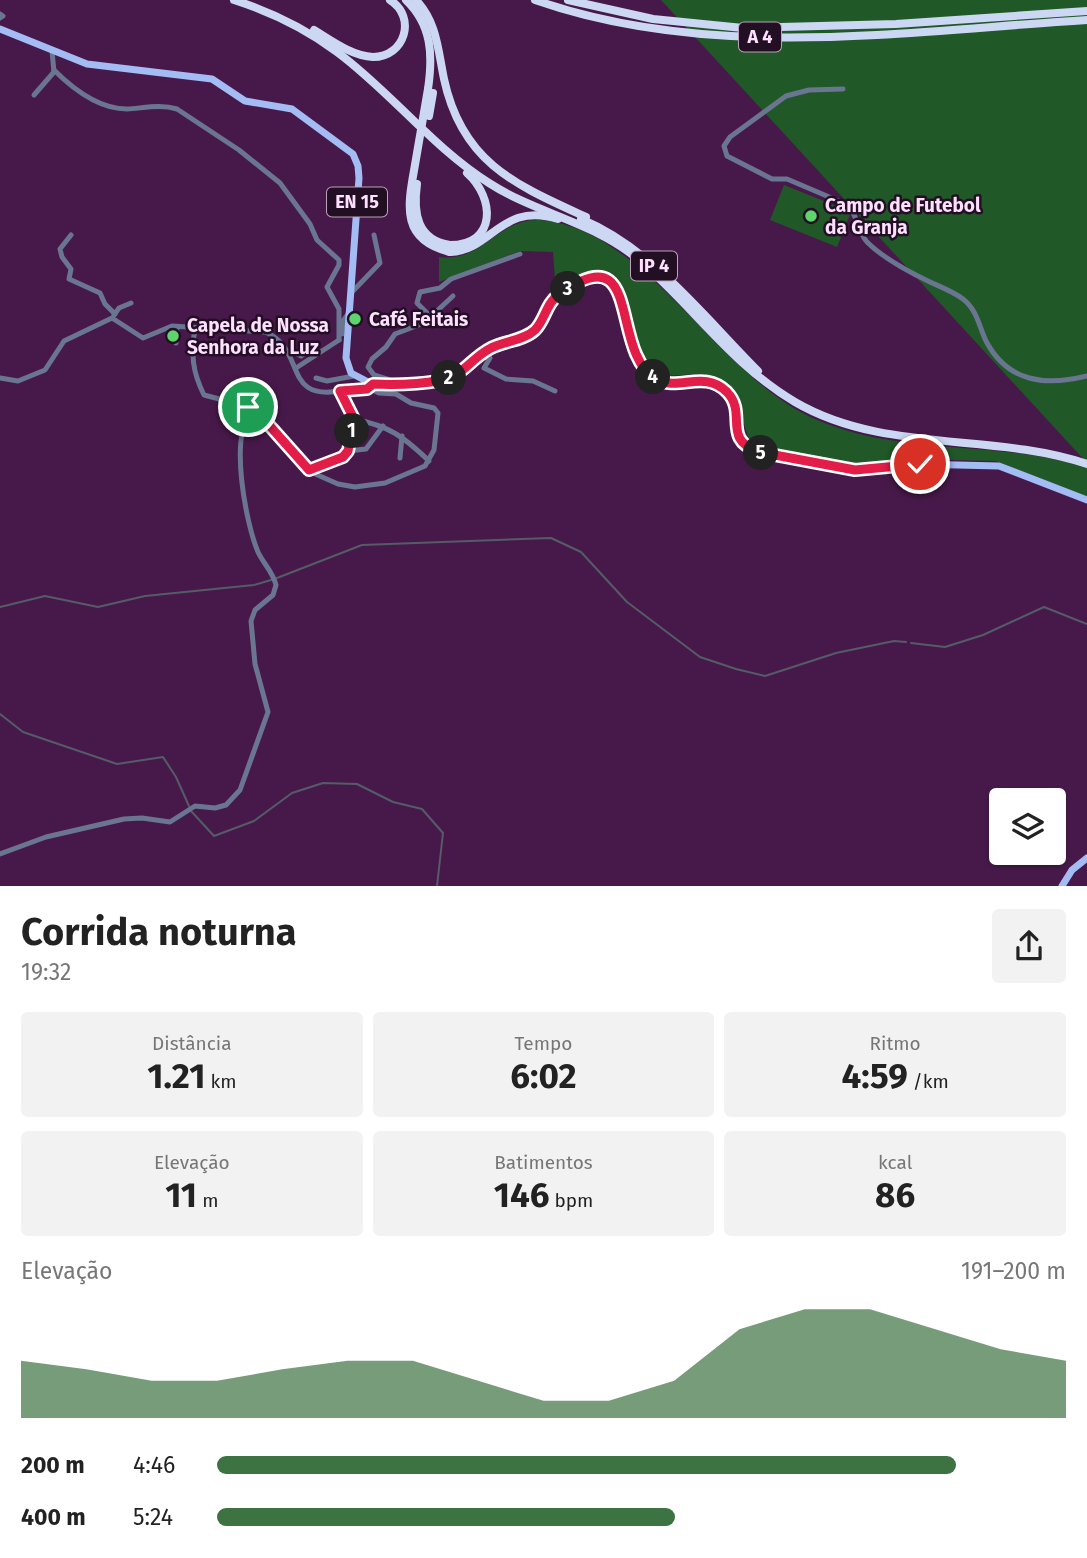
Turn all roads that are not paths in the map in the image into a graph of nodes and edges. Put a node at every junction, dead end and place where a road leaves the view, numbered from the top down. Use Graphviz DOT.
graph roads {
  1 [pos="234,0"];
  2 [pos="243,0"];
  3 [pos="250,0"];
  4 [pos="390,0"];
  5 [pos="406,0"];
  6 [pos="416,0"];
  7 [pos="535,0"];
  8 [pos="568,0"];
  9 [pos="1087,11"];
  10 [pos="430,20"];
  11 [pos="1087,20"];
  12 [pos="988,22"];
  13 [pos="0,29"];
  14 [pos="52,51"];
  15 [pos="54,70"];
  16 [pos="843,89"];
  17 [pos="430,91"];
  18 [pos="385,94"];
  19 [pos="34,95"];
  20 [pos="594,232"];
  21 [pos="71,235"];
  22 [pos="374,235"];
  23 [pos="450,249"];
  24 [pos="520,254"];
  25 [pos="351,293"];
  26 [pos="453,296"];
  27 [pos="131,303"];
  28 [pos="349,314"];
  29 [pos="114,316"];
  30 [pos="431,317"];
  31 [pos="177,327"];
  32 [pos="195,328"];
  33 [pos="340,340"];
  34 [pos="176,343"];
  35 [pos="310,349"];
  36 [pos="736,349"];
  37 [pos="289,355"];
  38 [pos="477,357"];
  39 [pos="296,368"];
  40 [pos="354,376"];
  41 [pos="1087,376"];
  42 [pos="0,378"];
  43 [pos="316,378"];
  44 [pos="397,384"];
  45 [pos="371,386"];
  46 [pos="340,391"];
  47 [pos="555,391"];
  48 [pos="252,413"];
  49 [pos="354,419"];
  50 [pos="383,426"];
  51 [pos="402,436"];
  52 [pos="348,451"];
  53 [pos="401,458"];
  54 [pos="429,461"];
  55 [pos="1087,461"];
  56 [pos="309,470"];
  57 [pos="1087,500"];
  58 [pos="0,854"];
  59 [pos="1087,858"];
  60 [pos="1062,886"];
  1 -- 18 [label="highway, IP 4"];
  2 -- 36 [label="highway, IP 4"];
  3 -- 4 [label="highway"];
  5 -- 17 [label="highway"];
  6 -- 10 [label="highway"];
  7 -- 12 [label="highway, A 4"];
  8 -- 12 [label="highway, A 4"];
  9 -- 12 [label="highway, A 4"];
  10 -- 17 [label="highway"];
  10 -- 36 [label="highway"];
  11 -- 12 [label="highway, A 4"];
  13 -- 14 [label="main road, EN 15"];
  14 -- 15 [label="street"];
  14 -- 25 [label="main road, EN 15"];
  15 -- 19 [label="street"];
  15 -- 33 [label="street"];
  16 -- 41 [label="street"];
  17 -- 23 [label="highway, bridge"];
  18 -- 20 [label="highway, IP 4"];
  18 -- 23 [label="highway"];
  20 -- 23 [label="highway"];
  20 -- 55 [label="highway, IP 4"];
  21 -- 29 [label="street"];
  22 -- 25 [label="street"];
  24 -- 30 [label="street"];
  25 -- 28 [label="main road, EN 15"];
  26 -- 30 [label="street"];
  27 -- 29 [label="street"];
  28 -- 33 [label="street"];
  28 -- 40 [label="main road, EN 15"];
  29 -- 31 [label="street"];
  29 -- 42 [label="street"];
  30 -- 44 [label="street"];
  31 -- 32 [label="street"];
  31 -- 34 [label="street"];
  32 -- 37 [label="street"];
  32 -- 48 [label="street"];
  33 -- 39 [label="street"];
  35 -- 37 [label="street"];
  36 -- 55 [label="highway, IP 4"];
  37 -- 39 [label="street"];
  38 -- 44 [label="main road"];
  38 -- 47 [label="street"];
  38 -- 57 [label="main road"];
  39 -- 46 [label="street"];
  40 -- 43 [label="street"];
  40 -- 45 [label="main road"];
  44 -- 45 [label="main road"];
  45 -- 46 [label="street"];
  45 -- 54 [label="street"];
  46 -- 49 [label="street"];
  48 -- 56 [label="street"];
  48 -- 58 [label="street"];
  49 -- 50 [label="street"];
  49 -- 52 [label="street"];
  50 -- 51 [label="street"];
  50 -- 52 [label="street"];
  51 -- 53 [label="street"];
  51 -- 54 [label="street"];
  52 -- 56 [label="street"];
  54 -- 56 [label="street"];
  59 -- 60 [label="main road"];
}
